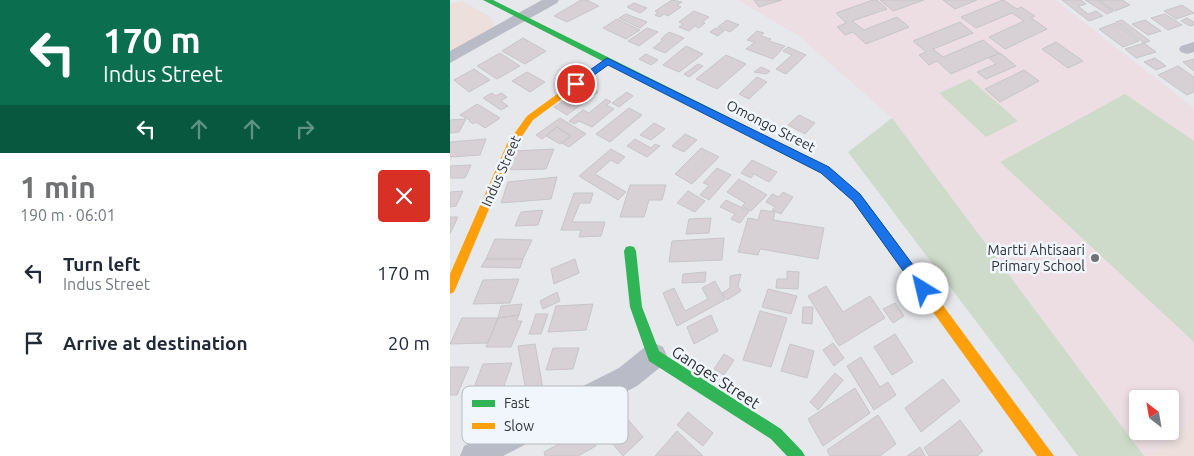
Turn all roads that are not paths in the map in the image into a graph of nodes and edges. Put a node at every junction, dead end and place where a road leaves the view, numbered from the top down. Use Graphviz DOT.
graph roads {
  1 [pos="487,0"];
  2 [pos="552,0"];
  3 [pos="520,17"];
  4 [pos="450,58"];
  5 [pos="607,61"];
  6 [pos="630,251"];
  7 [pos="450,288"];
  8 [pos="654,356"];
  9 [pos="610,386"];
  10 [pos="497,444"];
  11 [pos="474,456"];
  12 [pos="797,456"];
  13 [pos="1046,456"];
  1 -- 3 [label="street, Omongo Street"];
  2 -- 3 [label="street"];
  3 -- 4 [label="street"];
  3 -- 5 [label="street, Omongo Street"];
  5 -- 7 [label="street, Indus Street"];
  5 -- 13 [label="street, Omongo Street"];
  6 -- 8 [label="street, Ganges Street"];
  8 -- 9 [label="street"];
  8 -- 12 [label="street, Ganges Street"];
  10 -- 11 [label="street"];
}
